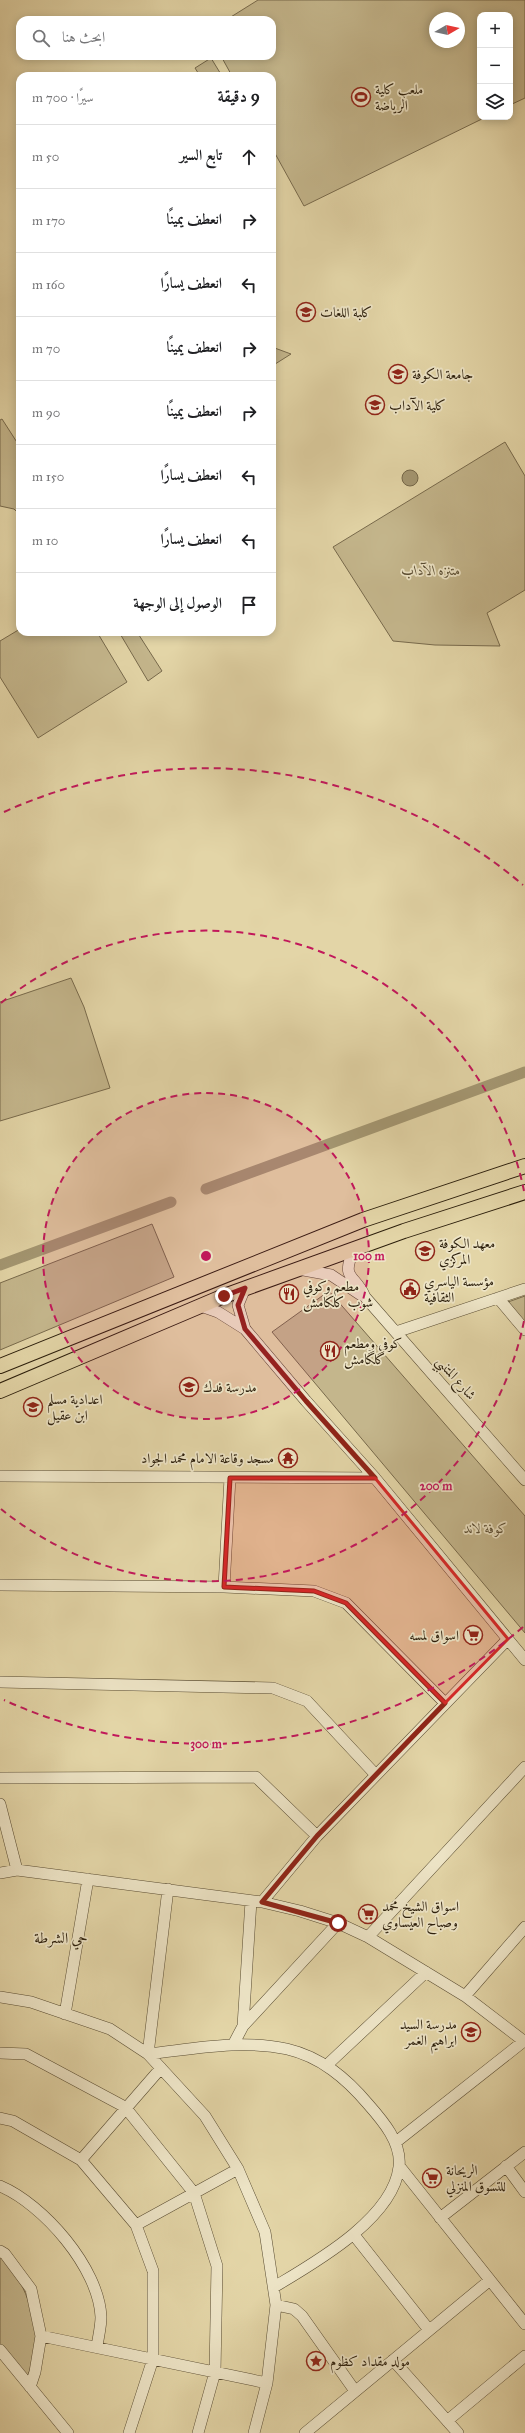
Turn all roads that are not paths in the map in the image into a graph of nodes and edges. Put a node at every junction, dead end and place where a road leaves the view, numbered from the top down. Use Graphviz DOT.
graph roads {
  1 [pos="525,1166"];
  2 [pos="525,1192"];
  3 [pos="354,1249"];
  4 [pos="298,1269"];
  5 [pos="245,1288"];
  6 [pos="525,1288"];
  7 [pos="365,1297"];
  8 [pos="498,1298"];
  9 [pos="200,1306"];
  10 [pos="245,1329"];
  11 [pos="525,1330"];
  12 [pos="396,1332"];
  13 [pos="0,1366"];
  14 [pos="0,1391"];
  15 [pos="0,1476"];
  16 [pos="230,1478"];
  17 [pos="375,1478"];
  18 [pos="525,1480"];
  19 [pos="0,1585"];
  20 [pos="224,1587"];
  21 [pos="508,1639"];
  22 [pos="525,1660"];
  23 [pos="0,1682"];
  24 [pos="445,1703"];
  25 [pos="525,1767"];
  26 [pos="375,1774"];
  27 [pos="0,1778"];
  28 [pos="0,1804"];
  29 [pos="317,1836"];
  30 [pos="17,1870"];
  31 [pos="0,1873"];
  32 [pos="88,1879"];
  33 [pos="168,1889"];
  34 [pos="251,1901"];
  35 [pos="262,1902"];
  36 [pos="338,1923"];
  37 [pos="525,1927"];
  38 [pos="368,1937"];
  39 [pos="426,1972"];
  40 [pos="465,1996"];
  41 [pos="0,1997"];
  42 [pos="65,2014"];
  43 [pos="243,2026"];
  44 [pos="525,2042"];
  45 [pos="233,2044"];
  46 [pos="0,2053"];
  47 [pos="148,2054"];
  48 [pos="327,2065"];
  49 [pos="161,2068"];
  50 [pos="125,2107"];
  51 [pos="0,2118"];
  52 [pos="396,2142"];
  53 [pos="525,2152"];
  54 [pos="82,2160"];
  55 [pos="506,2166"];
  56 [pos="400,2167"];
  57 [pos="238,2169"];
  58 [pos="0,2186"];
  59 [pos="525,2192"];
  60 [pos="194,2193"];
  61 [pos="440,2218"];
  62 [pos="136,2225"];
  63 [pos="354,2235"];
  64 [pos="0,2251"];
  65 [pos="490,2280"];
  66 [pos="274,2287"];
  67 [pos="276,2305"];
  68 [pos="525,2324"];
  69 [pos="429,2330"];
  70 [pos="40,2336"];
  71 [pos="97,2347"];
  72 [pos="0,2350"];
  73 [pos="525,2356"];
  74 [pos="153,2359"];
  75 [pos="393,2360"];
  76 [pos="215,2372"];
  77 [pos="267,2383"];
  78 [pos="30,2387"];
  79 [pos="355,2391"];
  80 [pos="446,2421"];
  81 [pos="68,2433"];
  82 [pos="129,2433"];
  83 [pos="198,2433"];
  84 [pos="254,2433"];
  85 [pos="305,2433"];
  86 [pos="458,2433"];
  1 -- 13 [label="main road"];
  2 -- 3 [label="main road"];
  3 -- 4 [label="main road"];
  3 -- 7 [label="street, شارع المتنبي"];
  4 -- 5 [label="main road"];
  4 -- 7 [label="street, شارع المتنبي"];
  5 -- 9 [label="main road"];
  5 -- 10 [label="street"];
  6 -- 8 [label="street"];
  7 -- 12 [label="street, شارع المتنبي"];
  8 -- 11 [label="street"];
  8 -- 12 [label="street"];
  9 -- 10 [label="street"];
  9 -- 14 [label="main road"];
  10 -- 17 [label="street"];
  12 -- 18 [label="street, شارع المتنبي"];
  15 -- 16 [label="street"];
  16 -- 17 [label="street"];
  16 -- 20 [label="street"];
  17 -- 21 [label="street"];
  19 -- 20 [label="street"];
  20 -- 24 [label="street"];
  21 -- 22 [label="street"];
  21 -- 24 [label="street"];
  23 -- 26 [label="street"];
  24 -- 26 [label="street"];
  25 -- 38 [label="street"];
  26 -- 29 [label="street"];
  27 -- 29 [label="street"];
  28 -- 30 [label="street"];
  29 -- 35 [label="street"];
  30 -- 31 [label="street"];
  30 -- 32 [label="street"];
  32 -- 33 [label="street"];
  32 -- 42 [label="street"];
  33 -- 34 [label="street"];
  33 -- 47 [label="street"];
  34 -- 35 [label="street"];
  34 -- 43 [label="street"];
  35 -- 36 [label="street"];
  36 -- 38 [label="street"];
  36 -- 43 [label="street"];
  37 -- 40 [label="street"];
  38 -- 39 [label="street"];
  39 -- 40 [label="street"];
  39 -- 48 [label="street"];
  40 -- 44 [label="street"];
  41 -- 42 [label="street"];
  42 -- 47 [label="street"];
  43 -- 45 [label="street"];
  44 -- 52 [label="street"];
  45 -- 47 [label="street"];
  45 -- 48 [label="street"];
  46 -- 50 [label="street"];
  47 -- 49 [label="street"];
  48 -- 52 [label="street"];
  49 -- 50 [label="street"];
  49 -- 57 [label="street"];
  50 -- 54 [label="street"];
  50 -- 60 [label="street"];
  51 -- 54 [label="street"];
  52 -- 56 [label="street"];
  53 -- 55 [label="street"];
  54 -- 62 [label="street"];
  55 -- 59 [label="street"];
  55 -- 61 [label="street"];
  56 -- 61 [label="street"];
  56 -- 63 [label="street"];
  57 -- 60 [label="street"];
  57 -- 66 [label="street"];
  58 -- 71 [label="street"];
  60 -- 62 [label="street"];
  60 -- 76 [label="street"];
  61 -- 65 [label="street"];
  62 -- 74 [label="street"];
  63 -- 66 [label="street"];
  63 -- 69 [label="street"];
  64 -- 70 [label="street"];
  65 -- 68 [label="street"];
  65 -- 69 [label="street"];
  66 -- 67 [label="street"];
  67 -- 77 [label="street"];
  67 -- 79 [label="street"];
  69 -- 75 [label="street"];
  70 -- 71 [label="street"];
  70 -- 78 [label="street"];
  71 -- 74 [label="street"];
  72 -- 78 [label="street"];
  73 -- 80 [label="street"];
  74 -- 76 [label="street"];
  74 -- 82 [label="street"];
  75 -- 79 [label="street"];
  75 -- 80 [label="street"];
  76 -- 77 [label="street"];
  76 -- 83 [label="street"];
  77 -- 84 [label="street"];
  78 -- 81 [label="street"];
  79 -- 85 [label="street"];
  80 -- 86 [label="street"];
}
